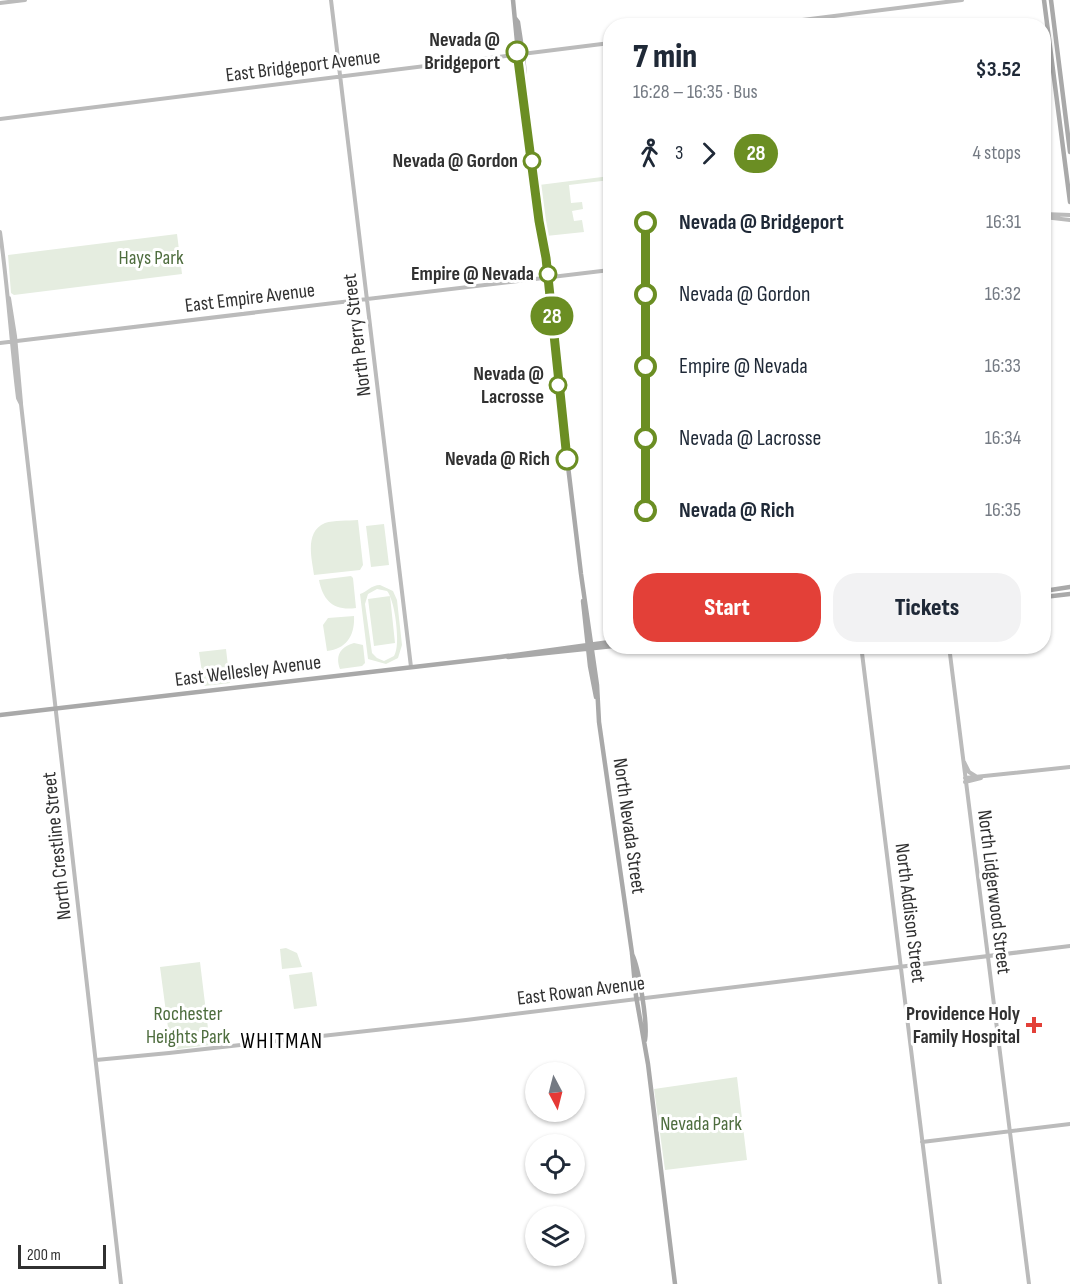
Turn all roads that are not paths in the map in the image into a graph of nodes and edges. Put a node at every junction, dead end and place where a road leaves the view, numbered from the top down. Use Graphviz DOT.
graph roads {
  1 [pos="25,0"];
  2 [pos="331,0"];
  3 [pos="513,0"];
  4 [pos="962,0"];
  5 [pos="1044,0"];
  6 [pos="1051,0"];
  7 [pos="0,3"];
  8 [pos="831,18"];
  9 [pos="1047,18"];
  10 [pos="1051,35"];
  11 [pos="603,44"];
  12 [pos="1051,50"];
  13 [pos="519,54"];
  14 [pos="1058,54"];
  15 [pos="1053,64"];
  16 [pos="340,76"];
  17 [pos="1061,79"];
  18 [pos="0,119"];
  19 [pos="1070,152"];
  20 [pos="1070,202"];
  21 [pos="1051,217"];
  22 [pos="1070,218"];
  23 [pos="0,232"];
  24 [pos="603,271"];
  25 [pos="546,278"];
  26 [pos="368,298"];
  27 [pos="14,342"];
  28 [pos="0,343"];
  29 [pos="1070,588"];
  30 [pos="1051,590"];
  31 [pos="1070,594"];
  32 [pos="1051,596"];
  33 [pos="603,644"];
  34 [pos="603,646"];
  35 [pos="590,647"];
  36 [pos="862,654"];
  37 [pos="950,654"];
  38 [pos="411,667"];
  39 [pos="56,708"];
  40 [pos="0,715"];
  41 [pos="962,758"];
  42 [pos="1070,767"];
  43 [pos="980,777"];
  44 [pos="965,780"];
  45 [pos="1070,946"];
  46 [pos="988,956"];
  47 [pos="903,967"];
  48 [pos="639,999"];
  49 [pos="96,1060"];
  50 [pos="1070,1124"];
  51 [pos="1010,1131"];
  52 [pos="922,1142"];
  53 [pos="676,1283"];
  54 [pos="121,1284"];
  55 [pos="940,1284"];
  56 [pos="1029,1284"];
  1 -- 7 [label="street"];
  2 -- 16 [label="street, North Perry Street"];
  3 -- 13 [label="main road, North Nevada Street"];
  4 -- 8 [label="street"];
  5 -- 9 [label="main road"];
  6 -- 14 [label="main road"];
  10 -- 14 [label="main road"];
  11 -- 13 [label="street, East Bridgeport Avenue"];
  12 -- 15 [label="main road"];
  13 -- 16 [label="street, East Bridgeport Avenue"];
  13 -- 25 [label="main road, North Nevada Street"];
  14 -- 17 [label="main road"];
  15 -- 17 [label="main road"];
  15 -- 20 [label="main road"];
  16 -- 18 [label="street, East Bridgeport Avenue"];
  16 -- 26 [label="street, North Perry Street"];
  17 -- 19 [label="main road"];
  21 -- 22 [label="street"];
  23 -- 27 [label="street, North Crestline Street"];
  24 -- 25 [label="street, East Empire Avenue"];
  25 -- 26 [label="street, East Empire Avenue"];
  25 -- 35 [label="main road, North Nevada Street"];
  26 -- 27 [label="street, East Empire Avenue"];
  26 -- 38 [label="street, North Perry Street"];
  27 -- 28 [label="street, East Empire Avenue"];
  27 -- 39 [label="street, North Crestline Street"];
  29 -- 30 [label="main road"];
  31 -- 32 [label="main road"];
  33 -- 35 [label="main road, East Wellesley Avenue"];
  34 -- 35 [label="main road, East Wellesley Avenue"];
  35 -- 38 [label="main road, East Wellesley Avenue"];
  35 -- 48 [label="main road, North Nevada Street"];
  36 -- 47 [label="street, North Addison Street"];
  37 -- 41 [label="street, North Lidgerwood Street"];
  38 -- 39 [label="main road, East Wellesley Avenue"];
  39 -- 40 [label="main road, East Wellesley Avenue"];
  39 -- 49 [label="street, North Crestline Street"];
  41 -- 43 [label="street"];
  41 -- 44 [label="street, North Lidgerwood Street"];
  42 -- 43 [label="street"];
  43 -- 44 [label="street"];
  44 -- 46 [label="street, North Lidgerwood Street"];
  45 -- 46 [label="street, East Rowan Avenue"];
  46 -- 47 [label="street, East Rowan Avenue"];
  46 -- 51 [label="street, North Lidgerwood Street"];
  47 -- 48 [label="street, East Rowan Avenue"];
  47 -- 52 [label="street, North Addison Street"];
  48 -- 49 [label="street, East Rowan Avenue"];
  48 -- 53 [label="main road, North Nevada Street"];
  49 -- 54 [label="street, North Crestline Street"];
  50 -- 51 [label="street"];
  51 -- 52 [label="street"];
  51 -- 56 [label="street, North Lidgerwood Street"];
  52 -- 55 [label="street, North Addison Street"];
}
